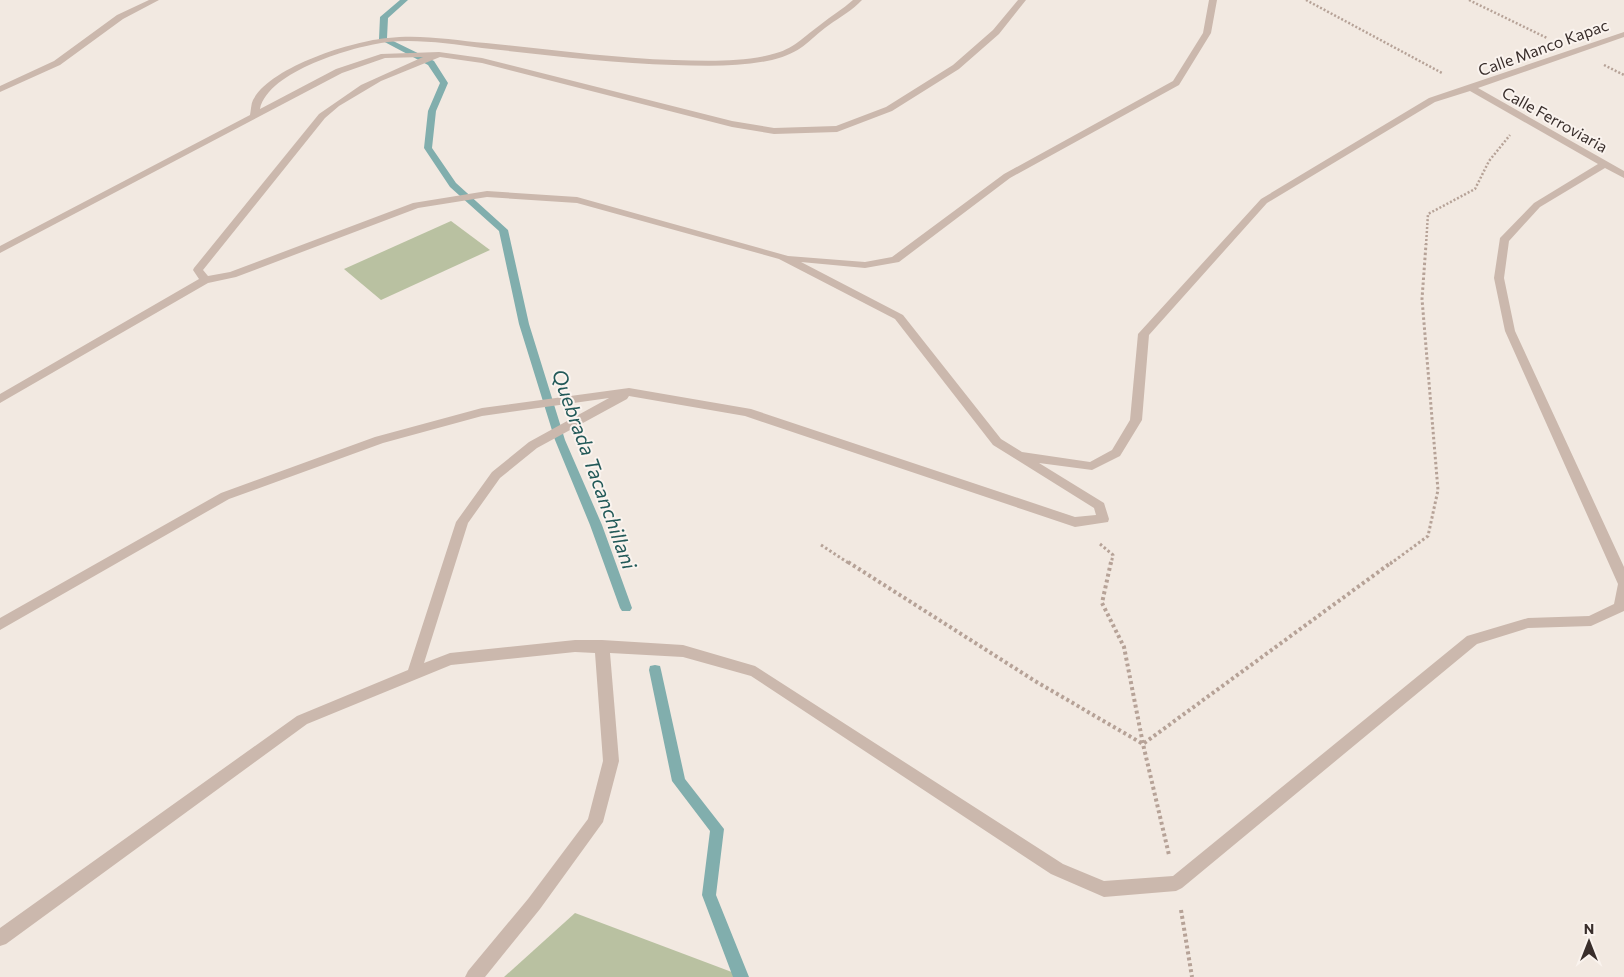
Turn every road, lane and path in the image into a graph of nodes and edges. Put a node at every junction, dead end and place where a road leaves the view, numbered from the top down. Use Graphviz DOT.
graph roads {
  1 [pos="155,0"];
  2 [pos="858,0"];
  3 [pos="1022,0"];
  4 [pos="1213,0"];
  5 [pos="1306,0"];
  6 [pos="1624,34"];
  7 [pos="439,54"];
  8 [pos="0,88"];
  9 [pos="1471,88"];
  10 [pos="254,115"];
  11 [pos="1523,118"];
  12 [pos="1605,164"];
  13 [pos="1624,175"];
  14 [pos="0,250"];
  15 [pos="784,257"];
  16 [pos="205,280"];
  17 [pos="629,392"];
  18 [pos="0,400"];
  19 [pos="1018,455"];
  20 [pos="1075,522"];
  21 [pos="821,545"];
  22 [pos="1624,582"];
  23 [pos="1624,586"];
  24 [pos="0,625"];
  25 [pos="602,646"];
  26 [pos="414,674"];
  27 [pos="1143,744"];
  28 [pos="1176,883"];
  29 [pos="0,938"];
  30 [pos="474,977"];
  31 [pos="1192,977"];
  1 -- 8 [label="street"];
  2 -- 10 [label="street"];
  3 -- 7 [label="street"];
  4 -- 15 [label="street"];
  5 -- 9 [label="path"];
  6 -- 9 [label="street, Calle Manco Kapac"];
  7 -- 10 [label="street"];
  7 -- 16 [label="street"];
  9 -- 11 [label="street, Calle Ferroviaria"];
  9 -- 19 [label="street, Calle Manco Kapac"];
  10 -- 14 [label="street"];
  11 -- 12 [label="street, Calle Ferroviaria"];
  11 -- 27 [label="path"];
  12 -- 13 [label="street, Calle Ferroviaria"];
  12 -- 22 [label="street"];
  15 -- 16 [label="street"];
  15 -- 19 [label="street"];
  16 -- 18 [label="street"];
  17 -- 20 [label="street"];
  17 -- 24 [label="street"];
  17 -- 26 [label="street"];
  19 -- 20 [label="street"];
  20 -- 27 [label="path"];
  21 -- 27 [label="path"];
  23 -- 28 [label="street"];
  25 -- 26 [label="street"];
  25 -- 28 [label="street"];
  25 -- 30 [label="street"];
  26 -- 29 [label="street"];
  27 -- 28 [label="path"];
  28 -- 31 [label="path"];
}
